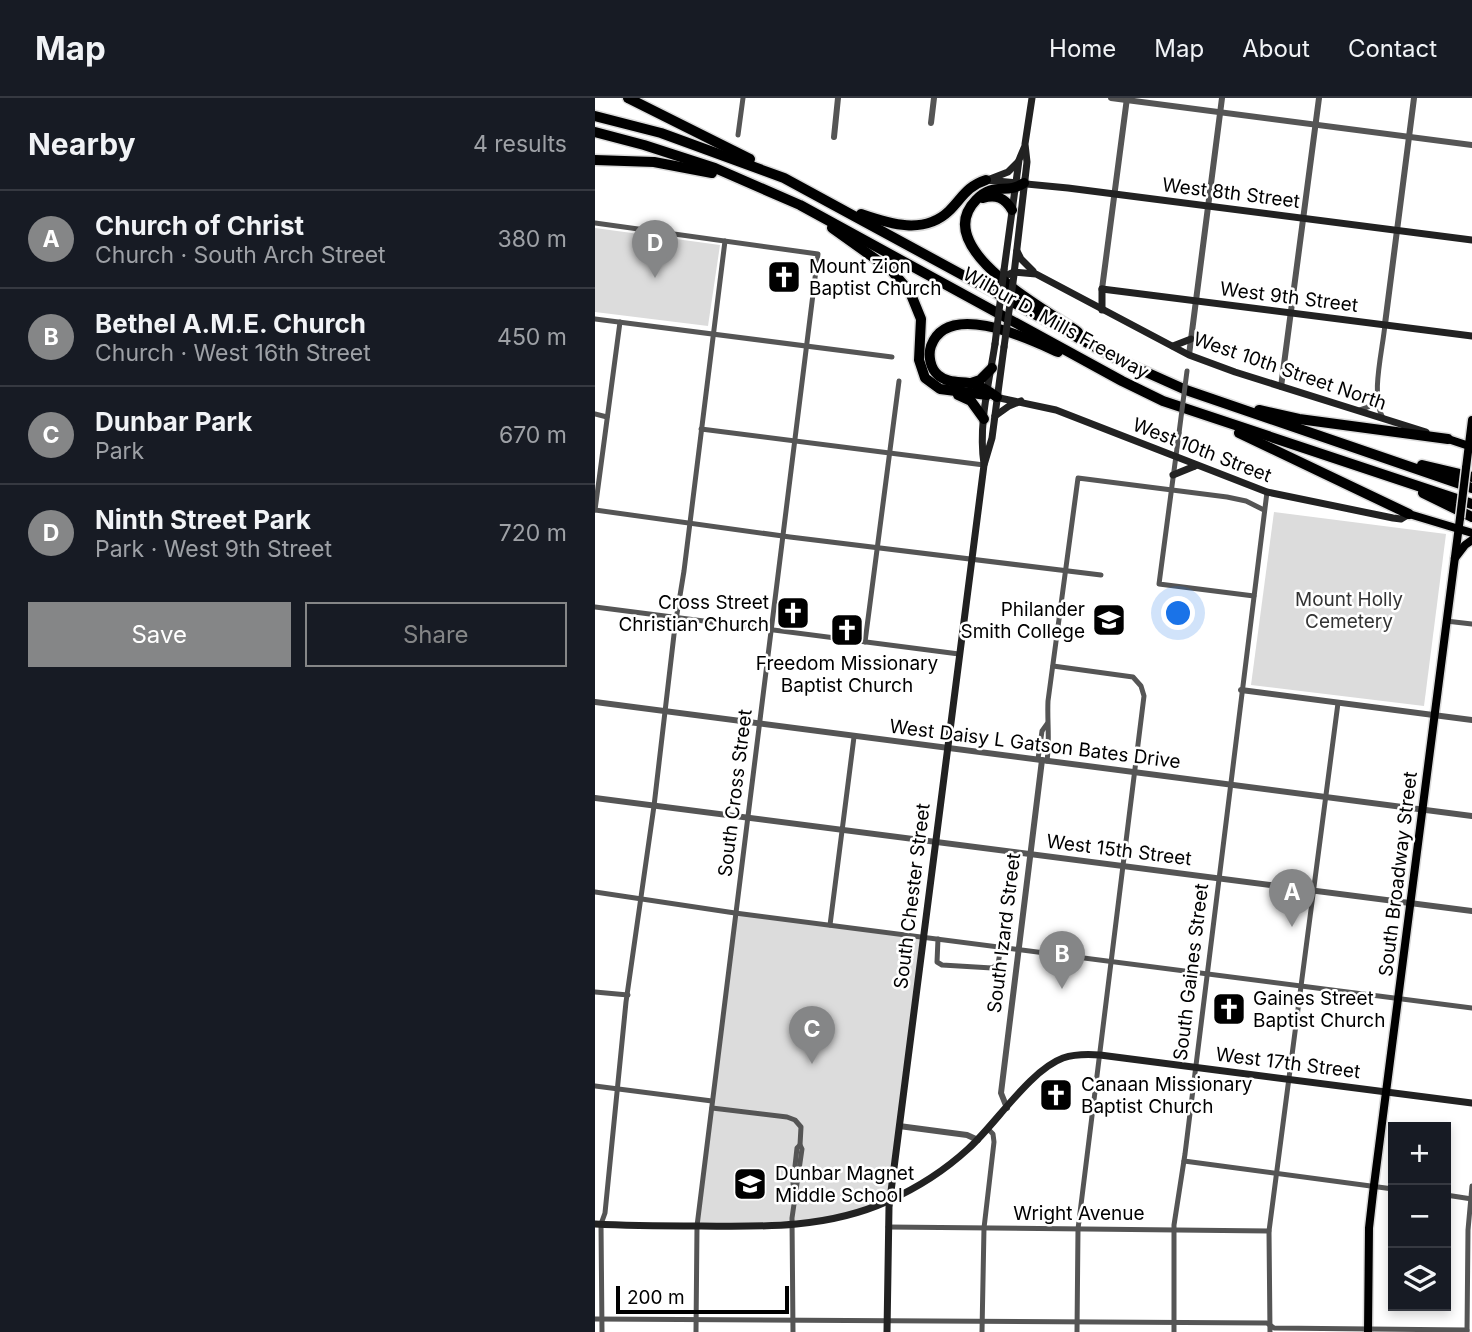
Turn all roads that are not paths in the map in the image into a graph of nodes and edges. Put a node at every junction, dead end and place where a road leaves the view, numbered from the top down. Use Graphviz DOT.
graph roads {
  1 [pos="628,98"];
  2 [pos="743,98"];
  3 [pos="838,98"];
  4 [pos="934,98"];
  5 [pos="1031,98"];
  6 [pos="1111,98"];
  7 [pos="1222,98"];
  8 [pos="1319,98"];
  9 [pos="1414,98"];
  10 [pos="1127,99"];
  11 [pos="1220,112"];
  12 [pos="595,116"];
  13 [pos="930,123"];
  14 [pos="1315,124"];
  15 [pos="595,132"];
  16 [pos="738,135"];
  17 [pos="1409,136"];
  18 [pos="834,137"];
  19 [pos="1025,144"];
  20 [pos="1472,145"];
  21 [pos="595,160"];
  22 [pos="1019,160"];
  23 [pos="784,178"];
  24 [pos="743,180"];
  25 [pos="986,180"];
  26 [pos="1018,185"];
  27 [pos="1114,194"];
  28 [pos="973,202"];
  29 [pos="800,205"];
  30 [pos="837,206"];
  31 [pos="1208,206"];
  32 [pos="1012,210"];
  33 [pos="1303,218"];
  34 [pos="595,223"];
  35 [pos="1397,230"];
  36 [pos="1472,240"];
  37 [pos="725,241"];
  38 [pos="1017,250"];
  39 [pos="1009,273"];
  40 [pos="1036,274"];
  41 [pos="1103,289"];
  42 [pos="1196,301"];
  43 [pos="1089,303"];
  44 [pos="1102,310"];
  45 [pos="1291,313"];
  46 [pos="595,319"];
  47 [pos="620,322"];
  48 [pos="1385,324"];
  49 [pos="712,334"];
  50 [pos="1472,336"];
  51 [pos="1191,339"];
  52 [pos="1171,346"];
  53 [pos="808,347"];
  54 [pos="1189,355"];
  55 [pos="892,357"];
  56 [pos="1119,360"];
  57 [pos="992,368"];
  58 [pos="898,381"];
  59 [pos="1122,381"];
  60 [pos="971,383"];
  61 [pos="1281,387"];
  62 [pos="948,390"];
  63 [pos="991,394"];
  64 [pos="1377,395"];
  65 [pos="1212,400"];
  66 [pos="1023,401"];
  67 [pos="1353,410"];
  68 [pos="595,414"];
  69 [pos="607,416"];
  70 [pos="1208,417"];
  71 [pos="990,418"];
  72 [pos="1384,420"];
  73 [pos="1472,420"];
  74 [pos="701,429"];
  75 [pos="1448,439"];
  76 [pos="795,441"];
  77 [pos="1470,446"];
  78 [pos="1349,447"];
  79 [pos="890,453"];
  80 [pos="1175,457"];
  81 [pos="984,465"];
  82 [pos="1195,466"];
  83 [pos="1469,472"];
  84 [pos="1173,475"];
  85 [pos="1398,480"];
  86 [pos="1472,488"];
  87 [pos="1172,490"];
  88 [pos="1267,492"];
  89 [pos="1472,504"];
  90 [pos="595,510"];
  91 [pos="1264,510"];
  92 [pos="1409,514"];
  93 [pos="1472,517"];
  94 [pos="689,523"];
  95 [pos="1459,528"];
  96 [pos="1472,533"];
  97 [pos="783,536"];
  98 [pos="1472,540"];
  99 [pos="878,547"];
  100 [pos="972,560"];
  101 [pos="1454,561"];
  102 [pos="1066,571"];
  103 [pos="1101,575"];
  104 [pos="1254,596"];
  105 [pos="595,607"];
  106 [pos="676,617"];
  107 [pos="1446,621"];
  108 [pos="1472,624"];
  109 [pos="772,630"];
  110 [pos="865,642"];
  111 [pos="959,654"];
  112 [pos="1053,666"];
  113 [pos="1241,690"];
  114 [pos="595,702"];
  115 [pos="1338,703"];
  116 [pos="665,711"];
  117 [pos="1434,714"];
  118 [pos="1472,720"];
  119 [pos="760,724"];
  120 [pos="854,737"];
  121 [pos="947,748"];
  122 [pos="1042,760"];
  123 [pos="1135,772"];
  124 [pos="1230,784"];
  125 [pos="1325,796"];
  126 [pos="595,798"];
  127 [pos="654,806"];
  128 [pos="1421,809"];
  129 [pos="1472,816"];
  130 [pos="748,819"];
  131 [pos="842,831"];
  132 [pos="935,842"];
  133 [pos="1029,855"];
  134 [pos="1124,866"];
  135 [pos="1218,879"];
  136 [pos="1313,891"];
  137 [pos="595,892"];
  138 [pos="640,898"];
  139 [pos="1409,904"];
  140 [pos="1472,911"];
  141 [pos="735,914"];
  142 [pos="830,925"];
  143 [pos="923,937"];
  144 [pos="938,939"];
  145 [pos="1001,947"];
  146 [pos="1018,949"];
  147 [pos="1112,961"];
  148 [pos="1207,973"];
  149 [pos="1300,985"];
  150 [pos="595,992"];
  151 [pos="628,995"];
  152 [pos="1398,998"];
  153 [pos="1472,1008"];
  154 [pos="1100,1055"];
  155 [pos="1196,1067"];
  156 [pos="1289,1079"];
  157 [pos="595,1086"];
  158 [pos="617,1089"];
  159 [pos="1386,1091"];
  160 [pos="1472,1103"];
  161 [pos="712,1105"];
  162 [pos="1007,1108"];
  163 [pos="899,1126"];
  164 [pos="988,1129"];
  165 [pos="978,1140"];
  166 [pos="1184,1161"];
  167 [pos="1277,1174"];
  168 [pos="1472,1186"];
  169 [pos="1374,1187"];
  170 [pos="1388,1188"];
  171 [pos="1451,1196"];
  172 [pos="1471,1199"];
  173 [pos="890,1200"];
  174 [pos="598,1224"];
  175 [pos="697,1226"];
  176 [pos="792,1226"];
  177 [pos="888,1227"];
  178 [pos="984,1228"];
  179 [pos="1078,1229"];
  180 [pos="1174,1230"];
  181 [pos="1269,1231"];
  182 [pos="598,1319"];
  183 [pos="887,1319"];
  184 [pos="696,1320"];
  185 [pos="793,1320"];
  186 [pos="982,1320"];
  187 [pos="1077,1321"];
  188 [pos="1174,1322"];
  189 [pos="1271,1329"];
  190 [pos="1368,1331"];
  191 [pos="1467,1331"];
  192 [pos="602,1332"];
  193 [pos="696,1332"];
  194 [pos="793,1332"];
  195 [pos="887,1332"];
  196 [pos="982,1332"];
  197 [pos="1077,1332"];
  198 [pos="1174,1332"];
  1 -- 23 [label="highway"];
  2 -- 16 [label="street"];
  3 -- 18 [label="street"];
  4 -- 13 [label="street"];
  5 -- 19 [label="main road, South Chester Street"];
  6 -- 10 [label="street"];
  7 -- 11 [label="street"];
  8 -- 14 [label="street"];
  9 -- 17 [label="street"];
  10 -- 11 [label="street"];
  10 -- 27 [label="street"];
  11 -- 14 [label="street"];
  11 -- 31 [label="street"];
  12 -- 23 [label="highway, Wilbur D. Mills Freeway"];
  14 -- 17 [label="street"];
  14 -- 33 [label="street"];
  15 -- 24 [label="highway, Wilbur D. Mills Freeway"];
  17 -- 20 [label="street"];
  17 -- 35 [label="street"];
  19 -- 22 [label="main road, South Chester Street"];
  19 -- 26 [label="main road, South Chester Street"];
  21 -- 24 [label="highway"];
  22 -- 25 [label="main road"];
  22 -- 26 [label="main road, South Chester Street"];
  23 -- 30 [label="highway, Wilbur D. Mills Freeway"];
  24 -- 29 [label="highway, Wilbur D. Mills Freeway"];
  25 -- 26 [label="main road, West 8th Street"];
  25 -- 30 [label="highway"];
  26 -- 27 [label="main road, West 8th Street"];
  26 -- 28 [label="highway"];
  26 -- 32 [label="main road, South Chester Street"];
  26 -- 38 [label="main road, South Chester Street"];
  27 -- 31 [label="main road, West 8th Street"];
  27 -- 41 [label="street"];
  28 -- 32 [label="highway"];
  28 -- 56 [label="highway"];
  29 -- 59 [label="highway, Wilbur D. Mills Freeway"];
  29 -- 62 [label="highway"];
  30 -- 56 [label="highway, Wilbur D. Mills Freeway"];
  31 -- 33 [label="main road, West 8th Street"];
  31 -- 42 [label="street"];
  32 -- 39 [label="main road, South Chester Street"];
  33 -- 35 [label="main road, West 8th Street"];
  33 -- 45 [label="street"];
  34 -- 37 [label="street"];
  35 -- 36 [label="main road, West 8th Street"];
  35 -- 48 [label="street"];
  37 -- 49 [label="street"];
  37 -- 53 [label="street, South Cross Street"];
  38 -- 39 [label="main road, South Chester Street"];
  38 -- 40 [label="main road"];
  39 -- 40 [label="main road"];
  39 -- 57 [label="main road, South Chester Street, bridge"];
  39 -- 63 [label="main road, South Chester Street, bridge"];
  40 -- 43 [label="main road"];
  41 -- 42 [label="main road, West 9th Street"];
  41 -- 43 [label="main road"];
  41 -- 44 [label="main road"];
  42 -- 45 [label="main road, West 9th Street"];
  42 -- 51 [label="street"];
  43 -- 44 [label="main road, West 10th Street North"];
  44 -- 52 [label="main road, West 10th Street North"];
  45 -- 48 [label="main road, West 9th Street"];
  45 -- 61 [label="street"];
  46 -- 47 [label="street"];
  47 -- 49 [label="street"];
  47 -- 69 [label="street"];
  48 -- 50 [label="main road, West 9th Street"];
  48 -- 64 [label="street"];
  49 -- 53 [label="street"];
  49 -- 74 [label="street"];
  51 -- 52 [label="main road"];
  51 -- 54 [label="street"];
  52 -- 54 [label="main road, West 10th Street North"];
  53 -- 55 [label="street"];
  53 -- 76 [label="street, South Cross Street"];
  54 -- 61 [label="main road, West 10th Street North"];
  54 -- 80 [label="street, bridge"];
  56 -- 65 [label="highway, Wilbur D. Mills Freeway"];
  57 -- 60 [label="highway"];
  57 -- 63 [label="main road, South Chester Street"];
  58 -- 79 [label="street"];
  59 -- 60 [label="highway"];
  59 -- 70 [label="highway, Wilbur D. Mills Freeway"];
  60 -- 63 [label="highway"];
  61 -- 67 [label="main road, West 10th Street North"];
  62 -- 63 [label="highway"];
  62 -- 71 [label="highway"];
  63 -- 66 [label="main road, West 10th Street"];
  63 -- 71 [label="main road, South Chester Street"];
  64 -- 67 [label="street"];
  64 -- 72 [label="street"];
  65 -- 75 [label="highway"];
  65 -- 78 [label="highway, Wilbur D. Mills Freeway"];
  66 -- 71 [label="main road"];
  66 -- 80 [label="main road, West 10th Street"];
  67 -- 72 [label="main road, West 10th Street North"];
  68 -- 69 [label="street"];
  69 -- 90 [label="street"];
  70 -- 85 [label="highway, Wilbur D. Mills Freeway"];
  70 -- 92 [label="highway"];
  71 -- 81 [label="main road, South Chester Street"];
  72 -- 75 [label="main road, West 10th Street North"];
  73 -- 77 [label="main road, South Broadway Street"];
  74 -- 76 [label="street"];
  74 -- 94 [label="street"];
  75 -- 77 [label="main road"];
  76 -- 79 [label="street"];
  76 -- 97 [label="street, South Cross Street"];
  77 -- 83 [label="main road, South Broadway Street"];
  78 -- 83 [label="highway"];
  78 -- 86 [label="highway, Wilbur D. Mills Freeway"];
  79 -- 81 [label="street"];
  79 -- 99 [label="street"];
  80 -- 82 [label="main road, West 10th Street"];
  80 -- 84 [label="street"];
  81 -- 100 [label="main road, South Chester Street"];
  82 -- 84 [label="main road"];
  82 -- 88 [label="main road, West 10th Street"];
  83 -- 95 [label="main road, South Broadway Street, bridge"];
  84 -- 87 [label="street"];
  85 -- 89 [label="highway, Wilbur D. Mills Freeway"];
  85 -- 93 [label="highway"];
  87 -- 91 [label="street"];
  87 -- 102 [label="street, South Izard Street"];
  87 -- 104 [label="street"];
  88 -- 91 [label="street, South Gaines Street"];
  88 -- 92 [label="main road, West 10th Street"];
  90 -- 94 [label="street"];
  91 -- 104 [label="street, South Gaines Street"];
  92 -- 95 [label="main road"];
  94 -- 97 [label="street"];
  94 -- 106 [label="street"];
  95 -- 96 [label="main road"];
  95 -- 101 [label="main road, South Broadway Street"];
  97 -- 99 [label="street"];
  97 -- 109 [label="street, South Cross Street"];
  98 -- 101 [label="main road"];
  99 -- 100 [label="street"];
  99 -- 110 [label="street"];
  100 -- 102 [label="street"];
  100 -- 111 [label="main road, South Chester Street"];
  101 -- 107 [label="main road, South Broadway Street"];
  102 -- 103 [label="street"];
  102 -- 112 [label="street, South Izard Street"];
  104 -- 113 [label="street, South Gaines Street"];
  105 -- 106 [label="street"];
  106 -- 109 [label="street"];
  106 -- 116 [label="street"];
  107 -- 108 [label="street"];
  107 -- 117 [label="main road, South Broadway Street"];
  109 -- 110 [label="street"];
  109 -- 119 [label="street, South Cross Street"];
  110 -- 111 [label="street"];
  111 -- 121 [label="main road, South Chester Street"];
  112 -- 122 [label="street, South Izard Street"];
  112 -- 123 [label="street"];
  113 -- 115 [label="street"];
  113 -- 124 [label="street, South Gaines Street"];
  114 -- 116 [label="street, West Daisy L Gatson Bates Drive"];
  115 -- 117 [label="street"];
  115 -- 125 [label="street"];
  116 -- 119 [label="street, West Daisy L Gatson Bates Drive"];
  116 -- 127 [label="street"];
  117 -- 118 [label="street"];
  117 -- 128 [label="main road, South Broadway Street"];
  119 -- 120 [label="street, West Daisy L Gatson Bates Drive"];
  119 -- 130 [label="street, South Cross Street"];
  120 -- 121 [label="street, West Daisy L Gatson Bates Drive"];
  120 -- 131 [label="street"];
  121 -- 122 [label="street, West Daisy L Gatson Bates Drive"];
  121 -- 132 [label="main road, South Chester Street"];
  122 -- 123 [label="street, West Daisy L Gatson Bates Drive"];
  122 -- 133 [label="street, South Izard Street"];
  123 -- 124 [label="street, West Daisy L Gatson Bates Drive"];
  123 -- 134 [label="street"];
  124 -- 125 [label="street, West Daisy L Gatson Bates Drive"];
  124 -- 135 [label="street, South Gaines Street"];
  125 -- 128 [label="street, West Daisy L Gatson Bates Drive"];
  125 -- 136 [label="street"];
  126 -- 127 [label="street, West 15th Street"];
  127 -- 130 [label="street, West 15th Street"];
  127 -- 138 [label="street"];
  128 -- 129 [label="street, West Daisy L Gatson Bates Drive"];
  128 -- 139 [label="main road, South Broadway Street"];
  130 -- 131 [label="street, West 15th Street"];
  130 -- 141 [label="street, South Cross Street"];
  131 -- 132 [label="street, West 15th Street"];
  131 -- 142 [label="street"];
  132 -- 133 [label="street, West 15th Street"];
  132 -- 143 [label="main road, South Chester Street"];
  133 -- 134 [label="street, West 15th Street"];
  133 -- 146 [label="street, South Izard Street"];
  134 -- 135 [label="street, West 15th Street"];
  134 -- 147 [label="street"];
  135 -- 136 [label="street, West 15th Street"];
  135 -- 148 [label="street, South Gaines Street"];
  136 -- 139 [label="street, West 15th Street"];
  136 -- 149 [label="street"];
  137 -- 138 [label="street"];
  138 -- 141 [label="street"];
  138 -- 151 [label="street"];
  139 -- 140 [label="street, West 15th Street"];
  139 -- 152 [label="main road, South Broadway Street"];
  141 -- 142 [label="street"];
  141 -- 161 [label="street, South Cross Street"];
  142 -- 143 [label="street"];
  143 -- 144 [label="street"];
  143 -- 163 [label="main road, South Chester Street"];
  144 -- 145 [label="street"];
  144 -- 145 [label="street"];
  145 -- 146 [label="street"];
  146 -- 147 [label="street"];
  146 -- 162 [label="street, South Izard Street"];
  147 -- 148 [label="street"];
  147 -- 154 [label="street"];
  148 -- 149 [label="street"];
  148 -- 155 [label="street, South Gaines Street"];
  149 -- 152 [label="street"];
  149 -- 156 [label="street"];
  150 -- 151 [label="street"];
  151 -- 158 [label="street"];
  152 -- 153 [label="street"];
  152 -- 159 [label="main road, South Broadway Street"];
  154 -- 155 [label="main road, West 17th Street"];
  154 -- 162 [label="main road, West 17th Street"];
  154 -- 179 [label="street"];
  155 -- 156 [label="main road, West 17th Street"];
  155 -- 166 [label="street, South Gaines Street"];
  156 -- 159 [label="main road, West 17th Street"];
  156 -- 167 [label="street"];
  157 -- 158 [label="street"];
  158 -- 161 [label="street"];
  158 -- 174 [label="street"];
  159 -- 160 [label="main road, West 17th Street"];
  159 -- 169 [label="main road, South Broadway Street"];
  161 -- 175 [label="street, South Cross Street"];
  161 -- 176 [label="street"];
  162 -- 164 [label="main road, West 17th Street"];
  163 -- 165 [label="street"];
  163 -- 173 [label="main road, South Chester Street"];
  164 -- 165 [label="main road, West 17th Street"];
  164 -- 178 [label="street"];
  165 -- 173 [label="main road, West 17th Street"];
  166 -- 167 [label="street"];
  166 -- 180 [label="street, South Gaines Street"];
  167 -- 169 [label="street"];
  167 -- 181 [label="street"];
  168 -- 172 [label="street"];
  169 -- 170 [label="street"];
  169 -- 190 [label="main road, South Broadway Street"];
  171 -- 172 [label="street"];
  172 -- 191 [label="street"];
  173 -- 176 [label="main road, West 17th Street"];
  173 -- 177 [label="main road, South Chester Street"];
  174 -- 175 [label="main road"];
  174 -- 182 [label="street"];
  175 -- 176 [label="main road"];
  175 -- 184 [label="street, South Cross Street"];
  176 -- 185 [label="street"];
  177 -- 178 [label="street, Wright Avenue"];
  177 -- 183 [label="main road, South Chester Street"];
  178 -- 179 [label="street, Wright Avenue"];
  178 -- 186 [label="street"];
  179 -- 180 [label="street, Wright Avenue"];
  179 -- 187 [label="street"];
  180 -- 181 [label="street, Wright Avenue"];
  180 -- 188 [label="street, South Gaines Street"];
  181 -- 189 [label="street"];
  182 -- 184 [label="street"];
  182 -- 192 [label="street"];
  183 -- 185 [label="street"];
  183 -- 186 [label="street"];
  183 -- 195 [label="main road, South Chester Street"];
  184 -- 185 [label="street"];
  184 -- 193 [label="street, South Cross Street"];
  185 -- 194 [label="street"];
  186 -- 187 [label="street"];
  186 -- 196 [label="street"];
  187 -- 188 [label="street"];
  187 -- 197 [label="street"];
  188 -- 189 [label="street"];
  188 -- 198 [label="street, South Gaines Street"];
  189 -- 190 [label="street"];
  190 -- 191 [label="street"];
}
